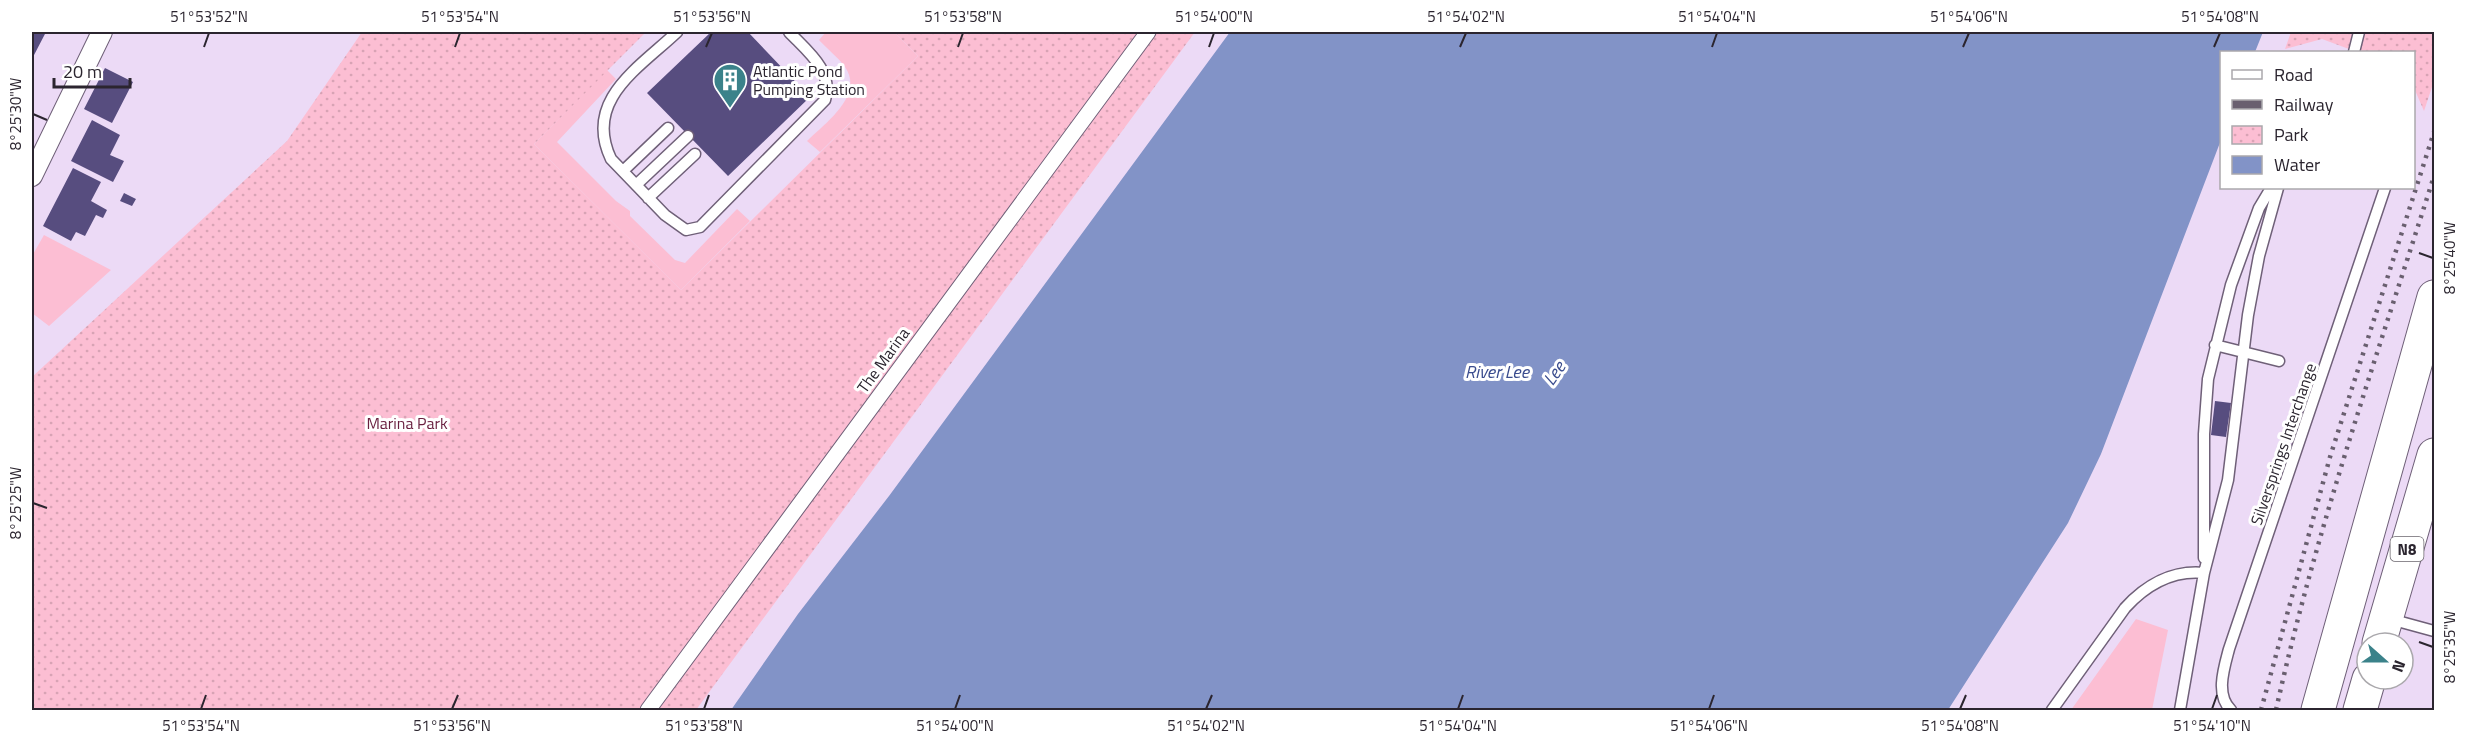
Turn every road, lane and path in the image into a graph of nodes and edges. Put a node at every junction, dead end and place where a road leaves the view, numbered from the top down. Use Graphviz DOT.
graph roads {
  1 [pos="102,32"];
  2 [pos="677,32"];
  3 [pos="789,32"];
  4 [pos="1148,32"];
  5 [pos="2359,32"];
  6 [pos="2355,51"];
  7 [pos="668,128"];
  8 [pos="688,136"];
  9 [pos="695,154"];
  10 [pos="623,171"];
  11 [pos="32,176"];
  12 [pos="636,185"];
  13 [pos="2271,189"];
  14 [pos="2278,189"];
  15 [pos="2385,189"];
  16 [pos="648,198"];
  17 [pos="2434,297"];
  18 [pos="2215,345"];
  19 [pos="2245,352"];
  20 [pos="2280,361"];
  21 [pos="2434,455"];
  22 [pos="2204,573"];
  23 [pos="2383,630"];
  24 [pos="2434,631"];
  25 [pos="648,711"];
  26 [pos="2052,711"];
  27 [pos="2180,711"];
  28 [pos="2231,711"];
  29 [pos="2318,711"];
  1 -- 11 [label="street"];
  2 -- 10 [label="lane"];
  3 -- 16 [label="lane"];
  4 -- 25 [label="street, The Marina"];
  5 -- 6 [label="lane"];
  7 -- 10 [label="lane"];
  8 -- 12 [label="lane"];
  9 -- 16 [label="lane"];
  10 -- 12 [label="lane"];
  12 -- 16 [label="lane"];
  13 -- 18 [label="lane"];
  14 -- 19 [label="lane"];
  15 -- 28 [label="lane, Silversprings Interchange"];
  17 -- 29 [label="highway"];
  18 -- 19 [label="lane"];
  18 -- 22 [label="lane"];
  19 -- 20 [label="lane"];
  19 -- 22 [label="lane"];
  21 -- 23 [label="highway, N8"];
  22 -- 26 [label="lane"];
  22 -- 27 [label="lane"];
  23 -- 24 [label="lane"];
}
